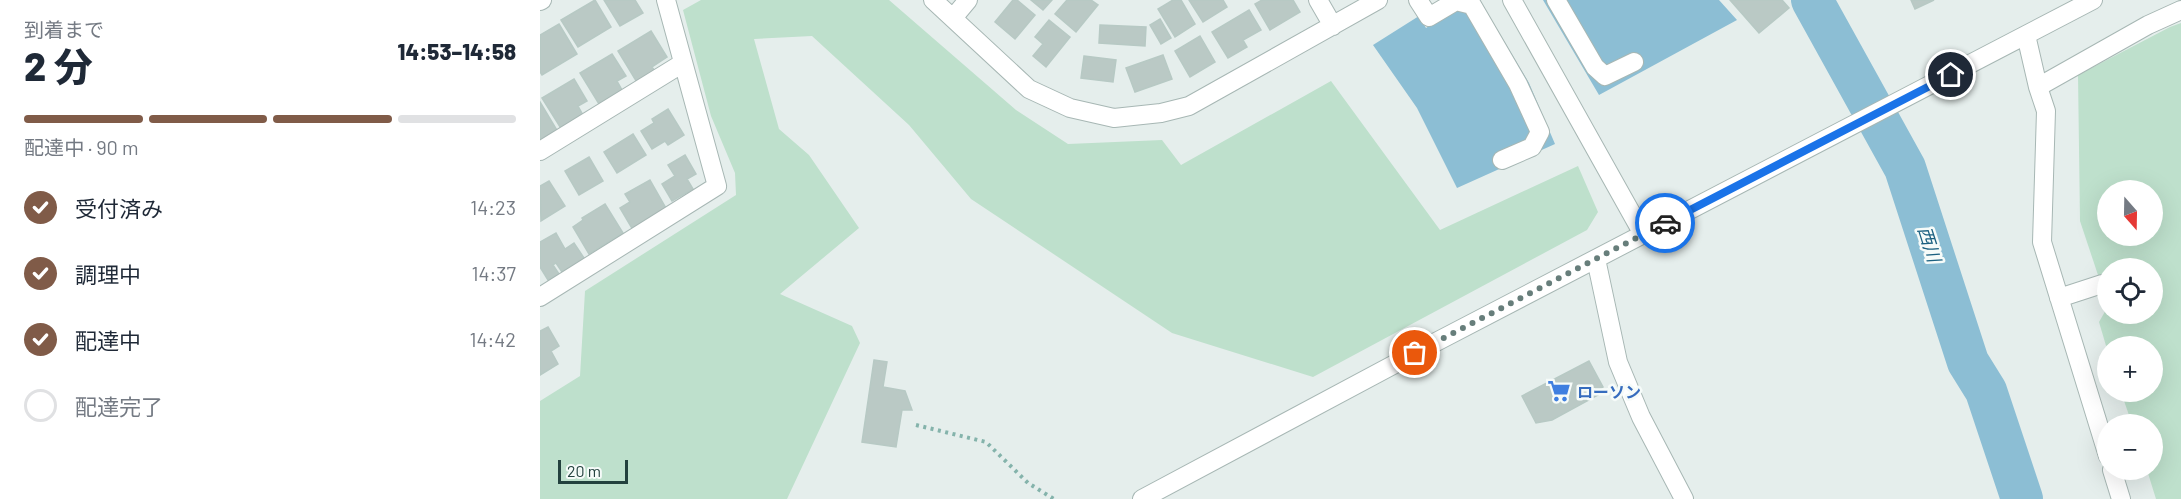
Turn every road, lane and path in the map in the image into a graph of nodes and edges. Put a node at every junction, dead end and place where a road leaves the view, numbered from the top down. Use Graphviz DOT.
graph roads {
  1 [pos="666,0"];
  2 [pos="933,0"];
  3 [pos="968,0"];
  4 [pos="1318,0"];
  5 [pos="1378,0"];
  6 [pos="1418,0"];
  7 [pos="1512,0"];
  8 [pos="1556,0"];
  9 [pos="2093,0"];
  10 [pos="2181,10"];
  11 [pos="953,18"];
  12 [pos="1333,26"];
  13 [pos="2026,35"];
  14 [pos="1634,62"];
  15 [pos="683,63"];
  16 [pos="2038,87"];
  17 [pos="540,151"];
  18 [pos="1502,160"];
  19 [pos="1643,234"];
  20 [pos="1596,259"];
  21 [pos="2097,286"];
  22 [pos="540,297"];
  23 [pos="2059,298"];
  24 [pos="2097,421"];
  25 [pos="916,425"];
  26 [pos="2115,480"];
  27 [pos="1054,499"];
  28 [pos="1142,499"];
  29 [pos="1684,499"];
  30 [pos="2121,499"];
  1 -- 15 [label="street"];
  2 -- 11 [label="street"];
  3 -- 11 [label="street"];
  4 -- 12 [label="street"];
  5 -- 12 [label="street"];
  6 -- 18 [label="street"];
  7 -- 19 [label="street"];
  8 -- 14 [label="street"];
  9 -- 13 [label="street"];
  10 -- 16 [label="street"];
  11 -- 12 [label="street"];
  13 -- 16 [label="street"];
  13 -- 19 [label="street"];
  15 -- 17 [label="street"];
  15 -- 22 [label="street"];
  16 -- 23 [label="street"];
  19 -- 20 [label="street"];
  20 -- 28 [label="street"];
  20 -- 29 [label="street"];
  21 -- 23 [label="street"];
  23 -- 24 [label="street"];
  25 -- 27 [label="path"];
  26 -- 30 [label="street"];
}
